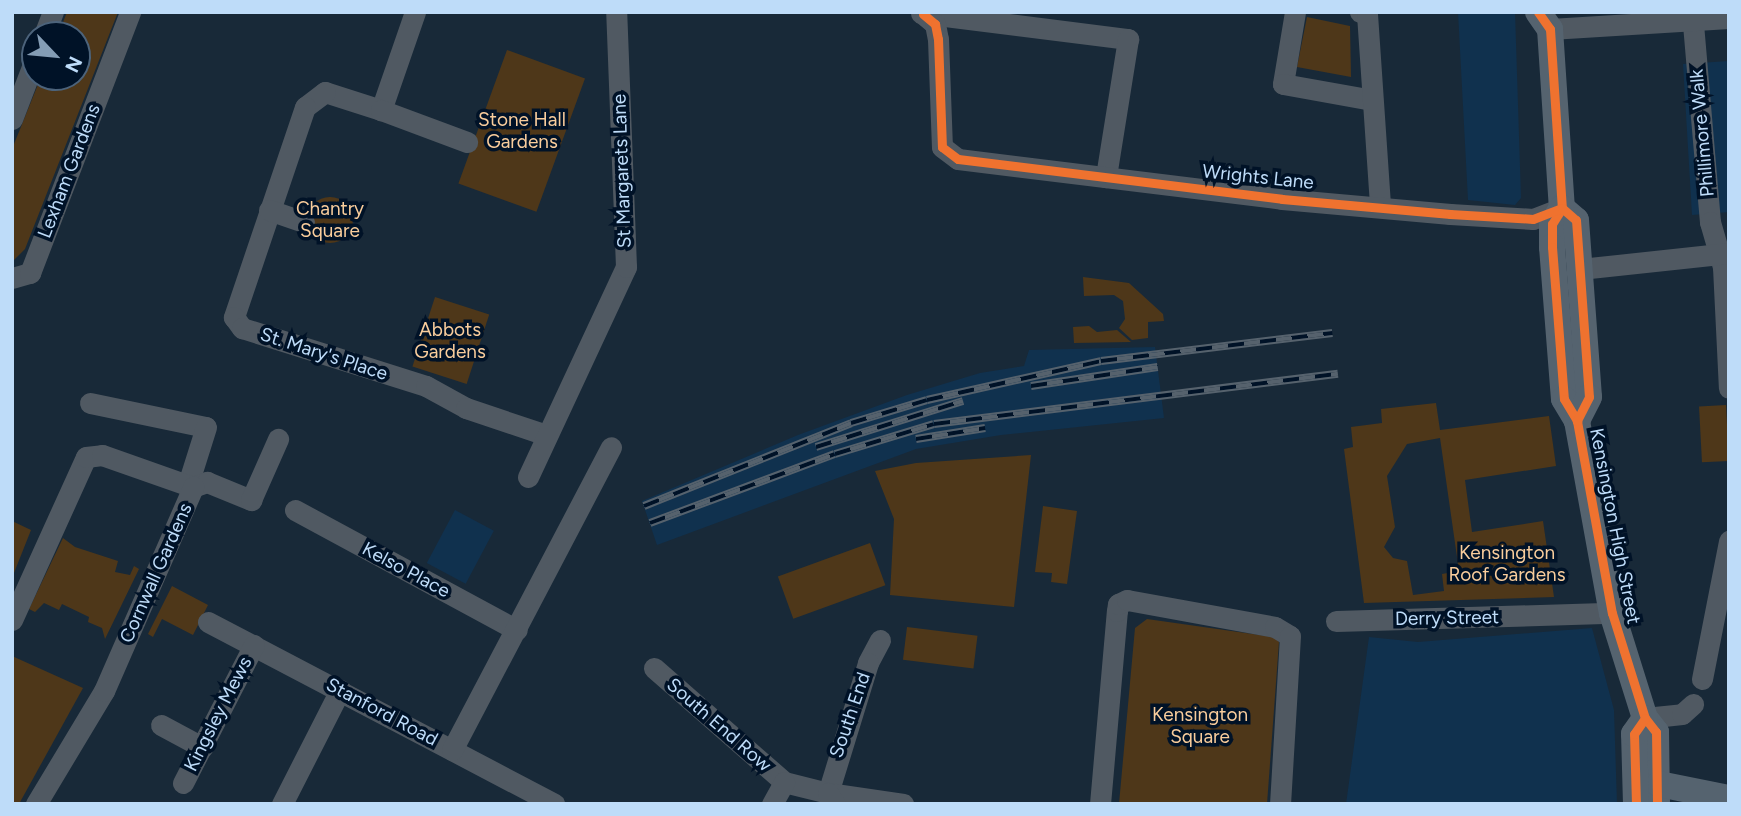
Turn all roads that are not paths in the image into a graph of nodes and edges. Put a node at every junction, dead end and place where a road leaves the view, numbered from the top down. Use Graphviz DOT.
graph roads {
  1 [pos="130,12"];
  2 [pos="415,12"];
  3 [pos="616,12"];
  4 [pos="1295,12"];
  5 [pos="1360,12"];
  6 [pos="918,13"];
  7 [pos="1693,16"];
  8 [pos="1549,18"];
  9 [pos="1729,18"];
  10 [pos="23,91"];
  11 [pos="1372,100"];
  12 [pos="381,110"];
  13 [pos="12,119"];
  14 [pos="467,142"];
  15 [pos="1106,177"];
  16 [pos="1380,207"];
  17 [pos="1562,208"];
  18 [pos="269,210"];
  19 [pos="304,222"];
  20 [pos="1724,253"];
  21 [pos="1580,269"];
  22 [pos="12,278"];
  23 [pos="1728,375"];
  24 [pos="90,403"];
  25 [pos="1577,421"];
  26 [pos="547,435"];
  27 [pos="278,439"];
  28 [pos="611,446"];
  29 [pos="528,477"];
  30 [pos="190,485"];
  31 [pos="295,510"];
  32 [pos="1729,541"];
  33 [pos="1612,613"];
  34 [pos="12,620"];
  35 [pos="1336,621"];
  36 [pos="208,622"];
  37 [pos="517,630"];
  38 [pos="880,639"];
  39 [pos="254,645"];
  40 [pos="654,667"];
  41 [pos="1702,678"];
  42 [pos="340,690"];
  43 [pos="1693,704"];
  44 [pos="1645,718"];
  45 [pos="161,725"];
  46 [pos="202,747"];
  47 [pos="452,750"];
  48 [pos="1635,766"];
  49 [pos="784,782"];
  50 [pos="183,783"];
  51 [pos="1658,794"];
  52 [pos="521,796"];
  53 [pos="831,799"];
  54 [pos="1729,799"];
  55 [pos="36,804"];
  56 [pos="282,804"];
  57 [pos="554,804"];
  58 [pos="772,804"];
  59 [pos="903,804"];
  60 [pos="1100,804"];
  61 [pos="1280,804"];
  62 [pos="1637,804"];
  1 -- 22 [label="street, Lexham Gardens"];
  2 -- 12 [label="street"];
  3 -- 26 [label="street, St Margarets Lane"];
  4 -- 11 [label="street"];
  5 -- 11 [label="street"];
  6 -- 15 [label="street, Wrights Lane"];
  6 -- 15 [label="street"];
  7 -- 8 [label="street"];
  7 -- 9 [label="street"];
  7 -- 20 [label="street, Phillimore Walk"];
  8 -- 17 [label="main road, Kensington High Street"];
  10 -- 13 [label="street"];
  11 -- 16 [label="street"];
  12 -- 14 [label="street"];
  12 -- 18 [label="street, St. Mary's Place"];
  15 -- 16 [label="street, Wrights Lane"];
  16 -- 17 [label="street, Wrights Lane"];
  17 -- 21 [label="main road, Kensington High Street"];
  17 -- 25 [label="main road, Kensington High Street"];
  18 -- 19 [label="street"];
  18 -- 26 [label="street, St. Mary's Place"];
  20 -- 21 [label="street"];
  20 -- 23 [label="street, Phillimore Walk"];
  21 -- 25 [label="main road, Kensington High Street"];
  24 -- 30 [label="street"];
  25 -- 33 [label="main road, Kensington High Street"];
  26 -- 29 [label="street, St Margarets Lane"];
  27 -- 30 [label="street"];
  28 -- 37 [label="street"];
  30 -- 34 [label="street, Cornwall Gardens"];
  30 -- 55 [label="street, Cornwall Gardens"];
  31 -- 37 [label="street, Kelso Place"];
  32 -- 41 [label="street"];
  33 -- 35 [label="street, Derry Street"];
  33 -- 44 [label="main road, Kensington High Street"];
  36 -- 39 [label="street, Stanford Road"];
  37 -- 47 [label="street"];
  38 -- 53 [label="street, South End"];
  39 -- 42 [label="street, Stanford Road"];
  39 -- 46 [label="street, Kingsley Mews"];
  40 -- 49 [label="street, South End Row"];
  42 -- 47 [label="street, Stanford Road"];
  42 -- 56 [label="street"];
  43 -- 44 [label="street"];
  44 -- 48 [label="main road"];
  44 -- 51 [label="main road, Kensington High Street"];
  45 -- 46 [label="street"];
  46 -- 50 [label="street, Kingsley Mews"];
  47 -- 52 [label="street, Stanford Road"];
  48 -- 51 [label="main road"];
  48 -- 62 [label="main road"];
  49 -- 53 [label="street"];
  49 -- 58 [label="street"];
  51 -- 54 [label="main road"];
  51 -- 62 [label="main road"];
  52 -- 57 [label="street, Stanford Road"];
  53 -- 59 [label="street"];
  60 -- 61 [label="street"];
}
